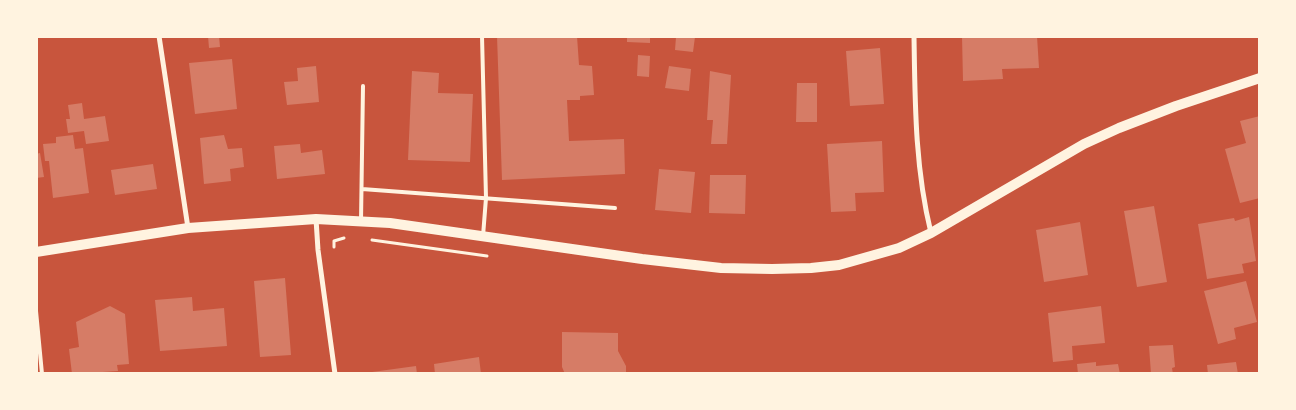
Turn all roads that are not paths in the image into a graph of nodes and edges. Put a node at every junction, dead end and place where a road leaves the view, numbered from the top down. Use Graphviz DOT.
graph roads {
  1 [pos="159,36"];
  2 [pos="482,36"];
  3 [pos="914,36"];
  4 [pos="1260,78"];
  5 [pos="363,86"];
  6 [pos="362,189"];
  7 [pos="486,198"];
  8 [pos="615,208"];
  9 [pos="316,219"];
  10 [pos="361,221"];
  11 [pos="188,228"];
  12 [pos="931,233"];
  13 [pos="483,236"];
  14 [pos="36,252"];
  15 [pos="36,311"];
  16 [pos="42,374"];
  17 [pos="335,374"];
  1 -- 11 [label="street"];
  2 -- 7 [label="lane"];
  3 -- 12 [label="street"];
  4 -- 12 [label="main road"];
  5 -- 6 [label="lane"];
  6 -- 7 [label="lane"];
  6 -- 10 [label="lane"];
  7 -- 8 [label="lane"];
  7 -- 13 [label="lane"];
  9 -- 10 [label="main road"];
  9 -- 11 [label="main road"];
  9 -- 17 [label="street"];
  10 -- 13 [label="main road"];
  11 -- 14 [label="main road"];
  12 -- 13 [label="main road"];
  15 -- 16 [label="lane"];
}
